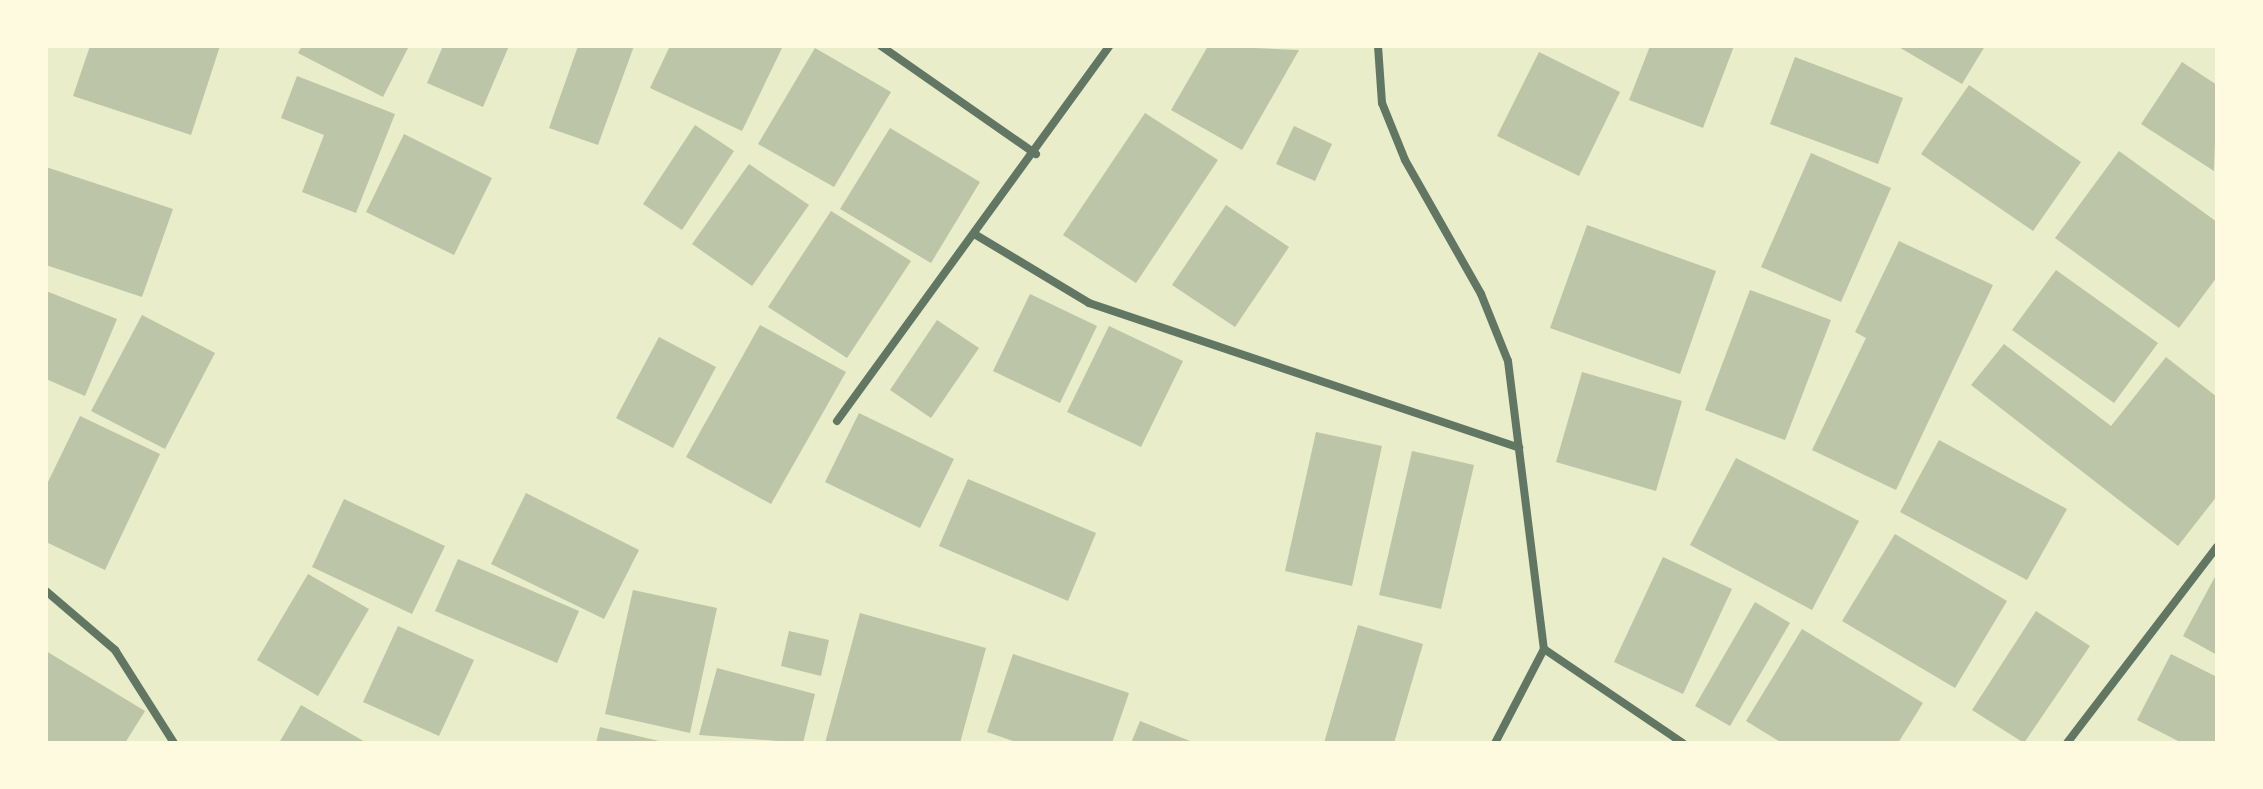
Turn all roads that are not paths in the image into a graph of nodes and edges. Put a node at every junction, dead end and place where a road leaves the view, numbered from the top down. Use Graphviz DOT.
graph roads {
  1 [pos="881,46"];
  2 [pos="1109,46"];
  3 [pos="1378,46"];
  4 [pos="1036,154"];
  5 [pos="976,235"];
  6 [pos="837,421"];
  7 [pos="1519,448"];
  8 [pos="2217,547"];
  9 [pos="46,591"];
  10 [pos="1544,649"];
  11 [pos="174,743"];
  12 [pos="1495,743"];
  13 [pos="1683,743"];
  14 [pos="2067,743"];
  1 -- 4 [label="street"];
  2 -- 4 [label="street"];
  3 -- 7 [label="street"];
  4 -- 5 [label="street"];
  5 -- 6 [label="street"];
  5 -- 7 [label="street"];
  7 -- 10 [label="street"];
  8 -- 14 [label="street"];
  9 -- 11 [label="street"];
  10 -- 12 [label="street"];
  10 -- 13 [label="street"];
}
